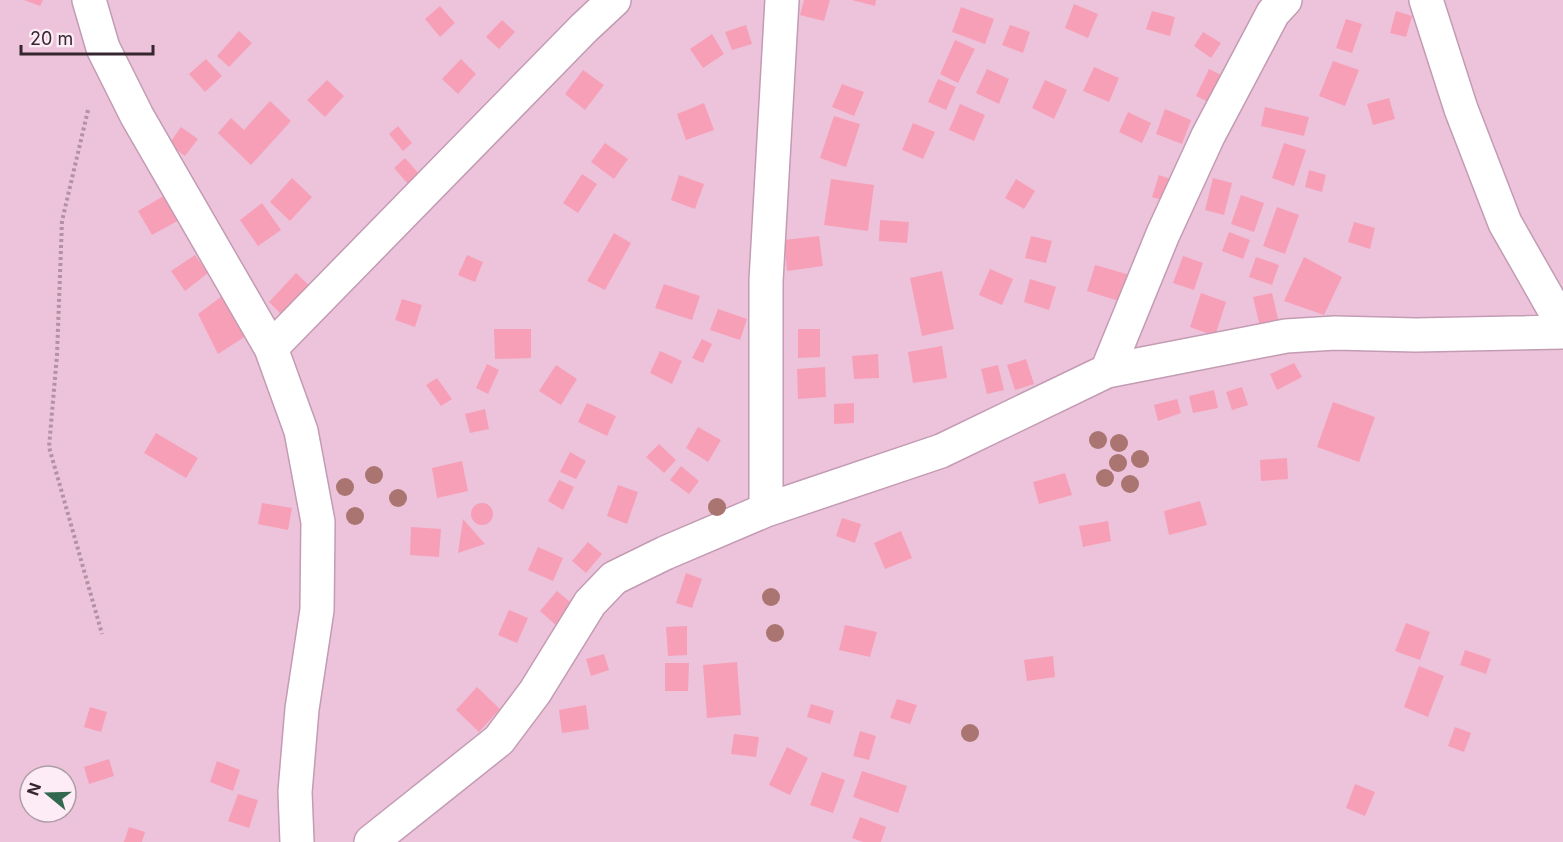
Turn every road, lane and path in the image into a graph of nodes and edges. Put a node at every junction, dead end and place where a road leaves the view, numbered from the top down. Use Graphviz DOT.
graph roads {
  1 [pos="89,0"];
  2 [pos="614,0"];
  3 [pos="782,0"];
  4 [pos="1285,0"];
  5 [pos="1426,0"];
  6 [pos="90,105"];
  7 [pos="1563,325"];
  8 [pos="1563,332"];
  9 [pos="271,348"];
  10 [pos="1107,371"];
  11 [pos="766,510"];
  12 [pos="102,634"];
  13 [pos="297,842"];
  14 [pos="371,842"];
  1 -- 9 [label="street"];
  2 -- 9 [label="street"];
  3 -- 11 [label="street"];
  4 -- 10 [label="street"];
  5 -- 7 [label="street"];
  6 -- 12 [label="path"];
  8 -- 10 [label="street"];
  9 -- 13 [label="street"];
  10 -- 11 [label="street"];
  11 -- 14 [label="street"];
}
